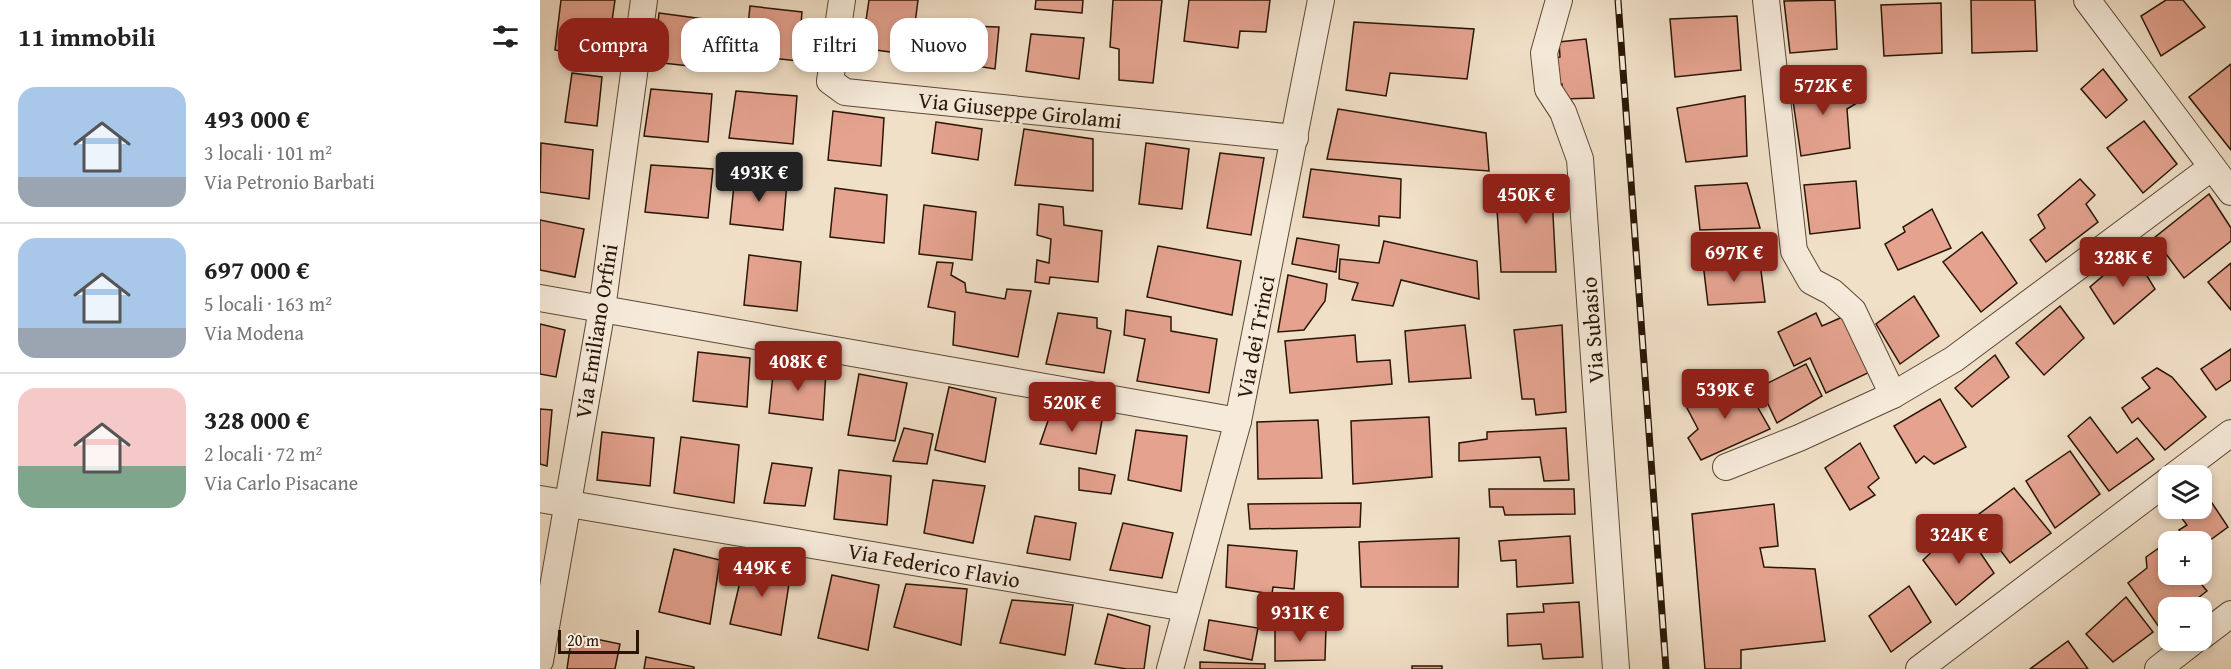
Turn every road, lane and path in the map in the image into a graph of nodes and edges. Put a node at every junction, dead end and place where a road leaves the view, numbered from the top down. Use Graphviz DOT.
graph roads {
  1 [pos="644,0"];
  2 [pos="842,0"];
  3 [pos="1321,0"];
  4 [pos="1559,0"];
  5 [pos="1766,0"];
  6 [pos="2087,0"];
  7 [pos="1295,138"];
  8 [pos="2212,167"];
  9 [pos="2231,192"];
  10 [pos="540,298"];
  11 [pos="602,309"];
  12 [pos="1893,395"];
  13 [pos="1238,421"];
  14 [pos="2231,433"];
  15 [pos="2189,465"];
  16 [pos="1726,467"];
  17 [pos="2158,488"];
  18 [pos="540,499"];
  19 [pos="567,504"];
  20 [pos="1186,608"];
  21 [pos="2228,619"];
  22 [pos="2212,629"];
  23 [pos="2181,651"];
  24 [pos="540,661"];
  25 [pos="1170,669"];
  26 [pos="1616,669"];
  27 [pos="1919,669"];
  28 [pos="2158,669"];
  1 -- 11 [label="street, Via Emiliano Orfini"];
  2 -- 7 [label="street, Via Giuseppe Girolami"];
  3 -- 7 [label="street, Via dei Trinci"];
  4 -- 26 [label="street, Via Subasio"];
  5 -- 12 [label="street"];
  6 -- 8 [label="street"];
  7 -- 13 [label="street, Via dei Trinci"];
  8 -- 9 [label="street"];
  8 -- 12 [label="street"];
  10 -- 11 [label="street"];
  11 -- 13 [label="street"];
  11 -- 19 [label="street, Via Emiliano Orfini"];
  12 -- 16 [label="street"];
  13 -- 20 [label="street, Via dei Trinci"];
  14 -- 15 [label="street"];
  17 -- 27 [label="street"];
  18 -- 19 [label="street, Via Federico Flavio"];
  19 -- 20 [label="street, Via Federico Flavio"];
  19 -- 24 [label="street, Via Emiliano Orfini"];
  20 -- 25 [label="street, Via dei Trinci"];
  21 -- 22 [label="street"];
  23 -- 28 [label="street"];
}
